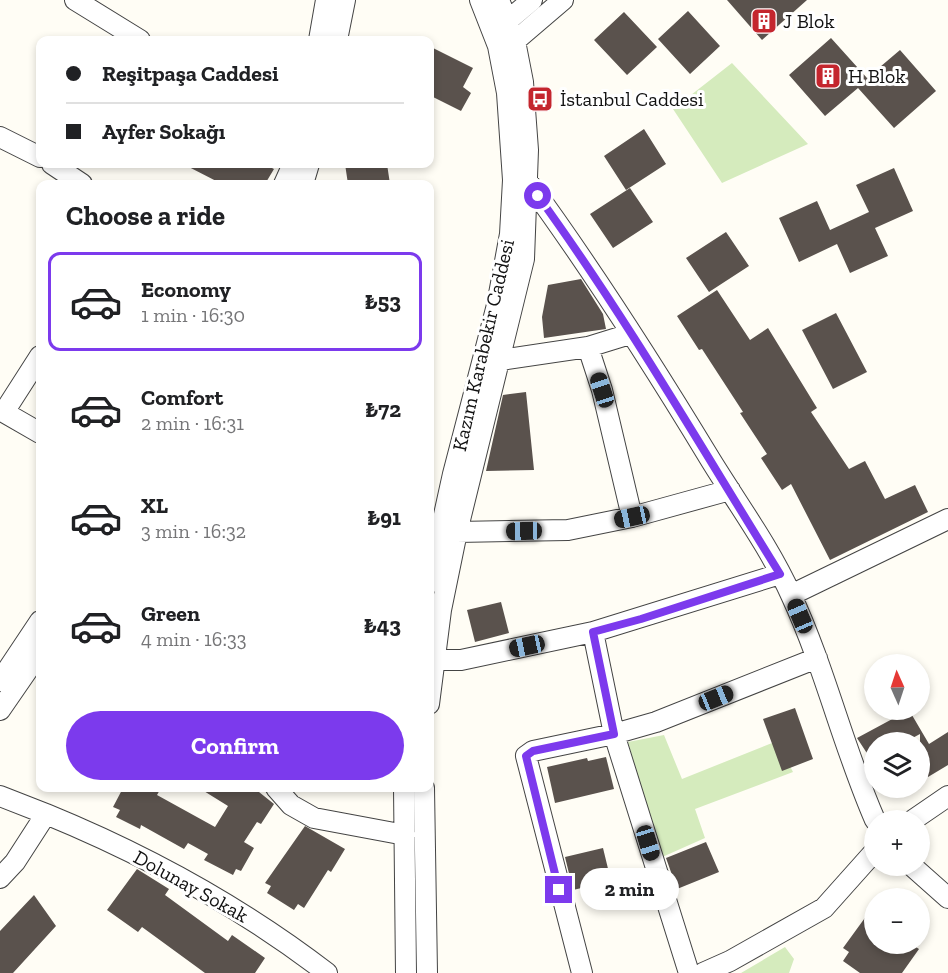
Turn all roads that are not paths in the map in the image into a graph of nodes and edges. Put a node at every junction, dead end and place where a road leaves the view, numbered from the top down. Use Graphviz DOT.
graph roads {
  1 [pos="326,0"];
  2 [pos="345,0"];
  3 [pos="480,0"];
  4 [pos="499,0"];
  5 [pos="532,0"];
  6 [pos="563,0"];
  7 [pos="84,2"];
  8 [pos="503,35"];
  9 [pos="128,36"];
  10 [pos="320,36"];
  11 [pos="338,36"];
  12 [pos="0,136"];
  13 [pos="36,155"];
  14 [pos="58,168"];
  15 [pos="76,180"];
  16 [pos="520,181"];
  17 [pos="630,334"];
  18 [pos="588,347"];
  19 [pos="501,360"];
  20 [pos="36,362"];
  21 [pos="2,411"];
  22 [pos="36,431"];
  23 [pos="730,490"];
  24 [pos="632,517"];
  25 [pos="948,519"];
  26 [pos="457,532"];
  27 [pos="434,560"];
  28 [pos="780,574"];
  29 [pos="791,595"];
  30 [pos="36,627"];
  31 [pos="593,632"];
  32 [pos="434,646"];
  33 [pos="36,658"];
  34 [pos="818,658"];
  35 [pos="434,661"];
  36 [pos="0,681"];
  37 [pos="0,710"];
  38 [pos="614,734"];
  39 [pos="280,792"];
  40 [pos="404,792"];
  41 [pos="424,792"];
  42 [pos="0,796"];
  43 [pos="948,796"];
  44 [pos="871,810"];
  45 [pos="928,810"];
  46 [pos="46,814"];
  47 [pos="405,835"];
  48 [pos="864,863"];
  49 [pos="923,876"];
  50 [pos="0,878"];
  51 [pos="948,898"];
  52 [pos="327,973"];
  53 [pos="406,973"];
  54 [pos="427,973"];
  55 [pos="582,973"];
  56 [pos="689,973"];
  57 [pos="703,973"];
  1 -- 10 [label="street"];
  2 -- 11 [label="street"];
  3 -- 8 [label="street"];
  4 -- 8 [label="street"];
  5 -- 8 [label="street"];
  6 -- 8 [label="street"];
  7 -- 9 [label="street"];
  8 -- 16 [label="street"];
  12 -- 13 [label="street"];
  14 -- 15 [label="street"];
  16 -- 17 [label="street"];
  16 -- 19 [label="street"];
  16 -- 27 [label="street, Kazım Karabekir Caddesi"];
  17 -- 18 [label="street"];
  17 -- 23 [label="street"];
  18 -- 19 [label="street"];
  18 -- 24 [label="street"];
  19 -- 26 [label="street"];
  20 -- 21 [label="street"];
  21 -- 22 [label="street"];
  23 -- 24 [label="street"];
  23 -- 28 [label="street"];
  24 -- 26 [label="street"];
  25 -- 29 [label="street"];
  26 -- 32 [label="street"];
  28 -- 29 [label="street"];
  28 -- 31 [label="street"];
  29 -- 34 [label="street"];
  30 -- 36 [label="street"];
  31 -- 35 [label="street"];
  31 -- 38 [label="street"];
  33 -- 37 [label="street"];
  34 -- 38 [label="street"];
  34 -- 44 [label="street"];
  38 -- 55 [label="street"];
  38 -- 56 [label="street"];
  39 -- 47 [label="street"];
  40 -- 47 [label="street"];
  41 -- 54 [label="street"];
  42 -- 46 [label="street, Dolunay Sokak"];
  43 -- 45 [label="street"];
  46 -- 50 [label="street"];
  46 -- 52 [label="street, Dolunay Sokak"];
  47 -- 53 [label="street"];
  48 -- 57 [label="street"];
  49 -- 51 [label="street"];
}
